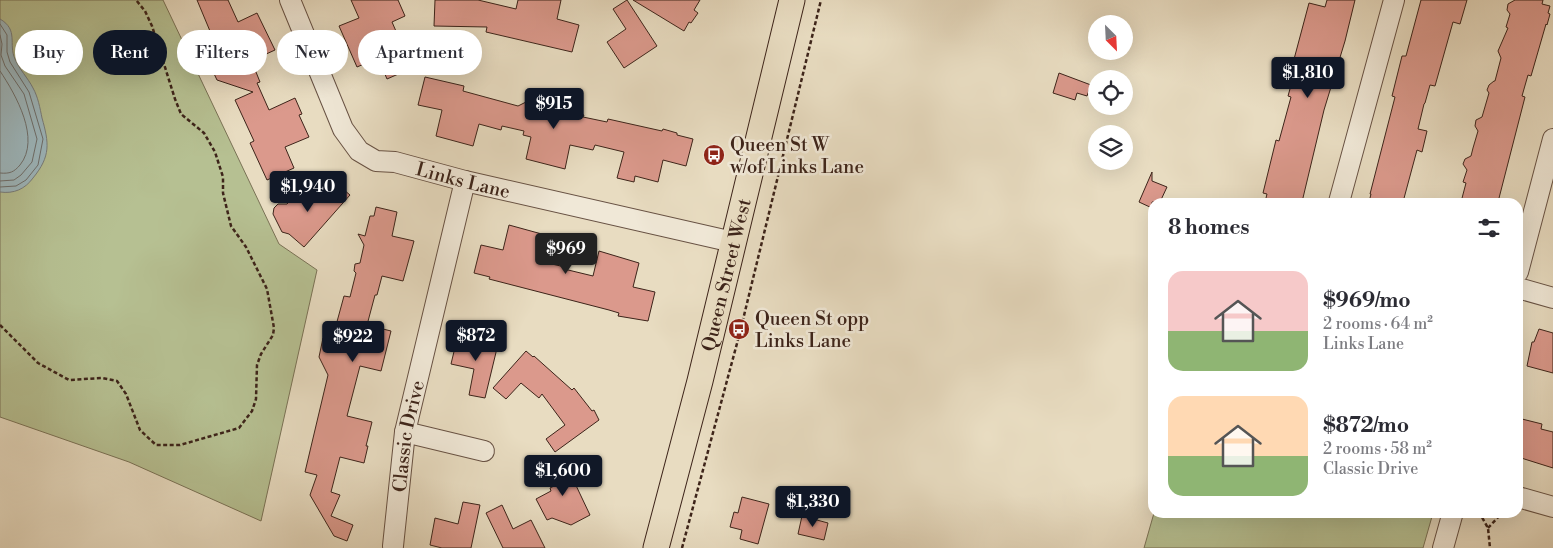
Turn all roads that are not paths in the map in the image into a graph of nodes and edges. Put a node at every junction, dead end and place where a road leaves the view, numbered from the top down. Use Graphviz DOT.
graph roads {
  1 [pos="290,0"];
  2 [pos="792,0"];
  3 [pos="1394,0"];
  4 [pos="1553,139"];
  5 [pos="466,181"];
  6 [pos="1340,198"];
  7 [pos="733,242"];
  8 [pos="1523,253"];
  9 [pos="1523,289"];
  10 [pos="1553,298"];
  11 [pos="405,432"];
  12 [pos="484,451"];
  13 [pos="1523,498"];
  14 [pos="1553,507"];
  15 [pos="1450,518"];
  16 [pos="393,546"];
  17 [pos="656,548"];
  18 [pos="1443,548"];
  1 -- 5 [label="street, Links Lane"];
  2 -- 7 [label="main road, Queen Street West"];
  3 -- 6 [label="street"];
  4 -- 8 [label="street"];
  5 -- 7 [label="street, Links Lane"];
  5 -- 11 [label="street, Classic Drive"];
  7 -- 17 [label="main road, Queen Street West"];
  9 -- 10 [label="street"];
  11 -- 12 [label="street"];
  11 -- 16 [label="street, Classic Drive"];
  13 -- 14 [label="street"];
  15 -- 18 [label="street"];
}
